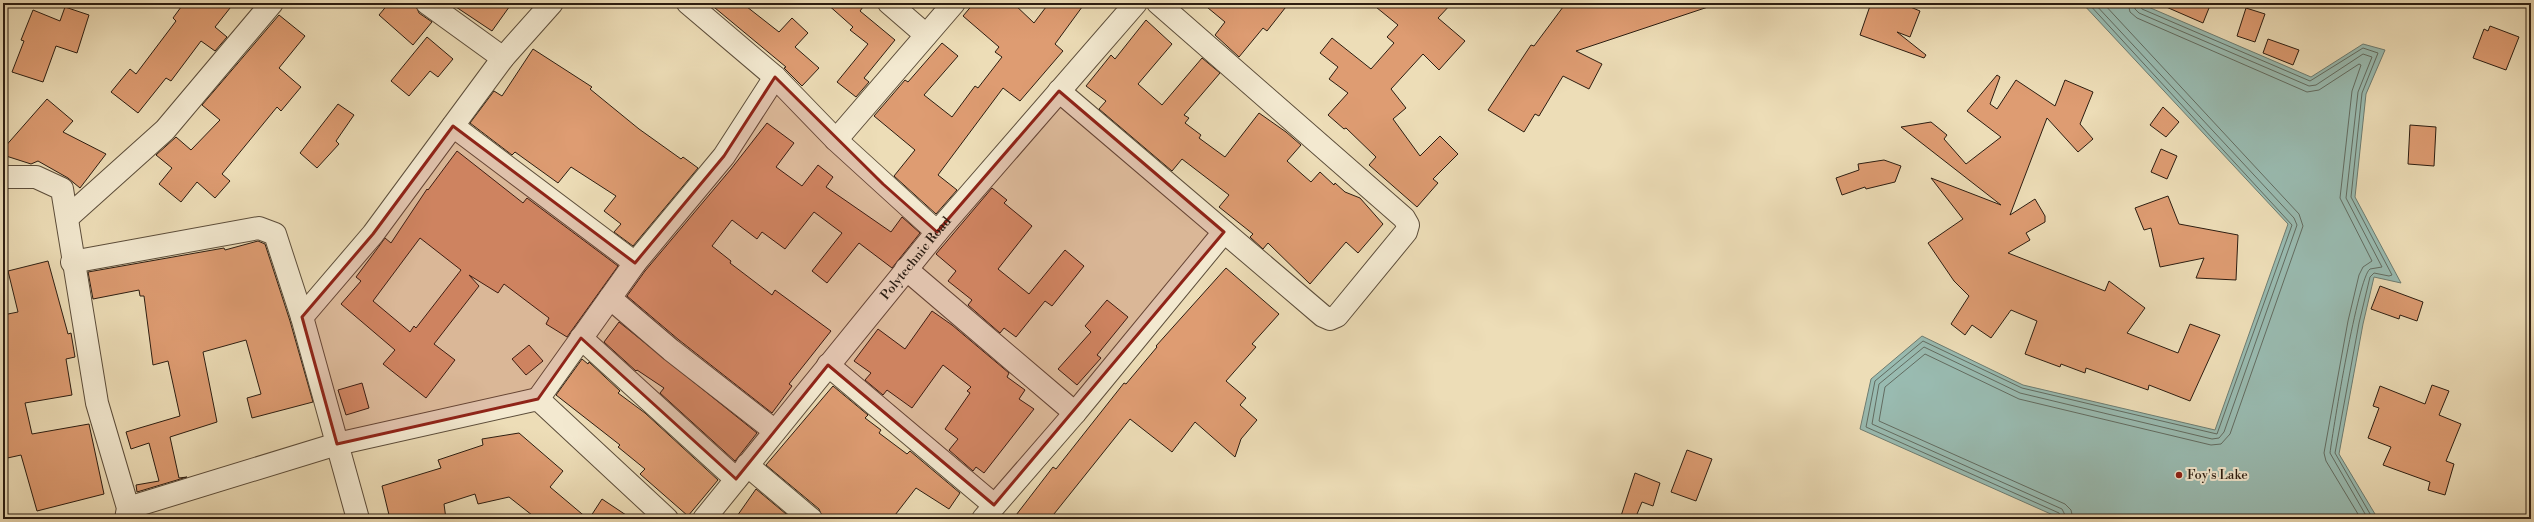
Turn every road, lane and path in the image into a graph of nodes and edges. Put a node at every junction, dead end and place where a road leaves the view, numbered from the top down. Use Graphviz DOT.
graph roads {
  1 [pos="272,3"];
  2 [pos="427,3"];
  3 [pos="552,3"];
  4 [pos="688,3"];
  5 [pos="889,3"];
  6 [pos="954,3"];
  7 [pos="1136,3"];
  8 [pos="1158,3"];
  9 [pos="926,35"];
  10 [pos="503,58"];
  11 [pos="775,77"];
  12 [pos="1059,91"];
  13 [pos="453,126"];
  14 [pos="836,140"];
  15 [pos="3,177"];
  16 [pos="67,218"];
  17 [pos="937,232"];
  18 [pos="1224,232"];
  19 [pos="72,262"];
  20 [pos="635,263"];
  21 [pos="906,269"];
  22 [pos="610,298"];
  23 [pos="302,317"];
  24 [pos="581,338"];
  25 [pos="828,365"];
  26 [pos="538,399"];
  27 [pos="1075,413"];
  28 [pos="775,431"];
  29 [pos="337,444"];
  30 [pos="742,472"];
  31 [pos="989,512"];
  32 [pos="127,514"];
  33 [pos="358,519"];
  34 [pos="667,519"];
  35 [pos="704,519"];
  36 [pos="811,519"];
  1 -- 16 [label="street"];
  2 -- 10 [label="street"];
  3 -- 10 [label="street"];
  4 -- 11 [label="street"];
  5 -- 9 [label="street"];
  6 -- 9 [label="street"];
  7 -- 12 [label="street, Polytechnic Road"];
  8 -- 18 [label="street"];
  9 -- 14 [label="street"];
  10 -- 13 [label="street"];
  11 -- 14 [label="street"];
  11 -- 20 [label="street"];
  12 -- 17 [label="street, Polytechnic Road"];
  12 -- 18 [label="street"];
  13 -- 20 [label="street"];
  13 -- 23 [label="street"];
  14 -- 17 [label="street"];
  15 -- 16 [label="street"];
  16 -- 19 [label="street"];
  17 -- 21 [label="street, Polytechnic Road"];
  18 -- 27 [label="street"];
  19 -- 23 [label="street"];
  19 -- 32 [label="street"];
  20 -- 22 [label="street"];
  21 -- 25 [label="street, Polytechnic Road"];
  21 -- 27 [label="street"];
  22 -- 24 [label="street"];
  22 -- 28 [label="street"];
  23 -- 29 [label="street"];
  24 -- 26 [label="street"];
  24 -- 30 [label="street"];
  25 -- 28 [label="street, Polytechnic Road"];
  25 -- 31 [label="street"];
  26 -- 29 [label="street"];
  26 -- 34 [label="street"];
  27 -- 31 [label="street"];
  28 -- 30 [label="street, Polytechnic Road"];
  29 -- 32 [label="street"];
  29 -- 33 [label="street"];
  30 -- 35 [label="street, Polytechnic Road"];
  30 -- 36 [label="street"];
}
